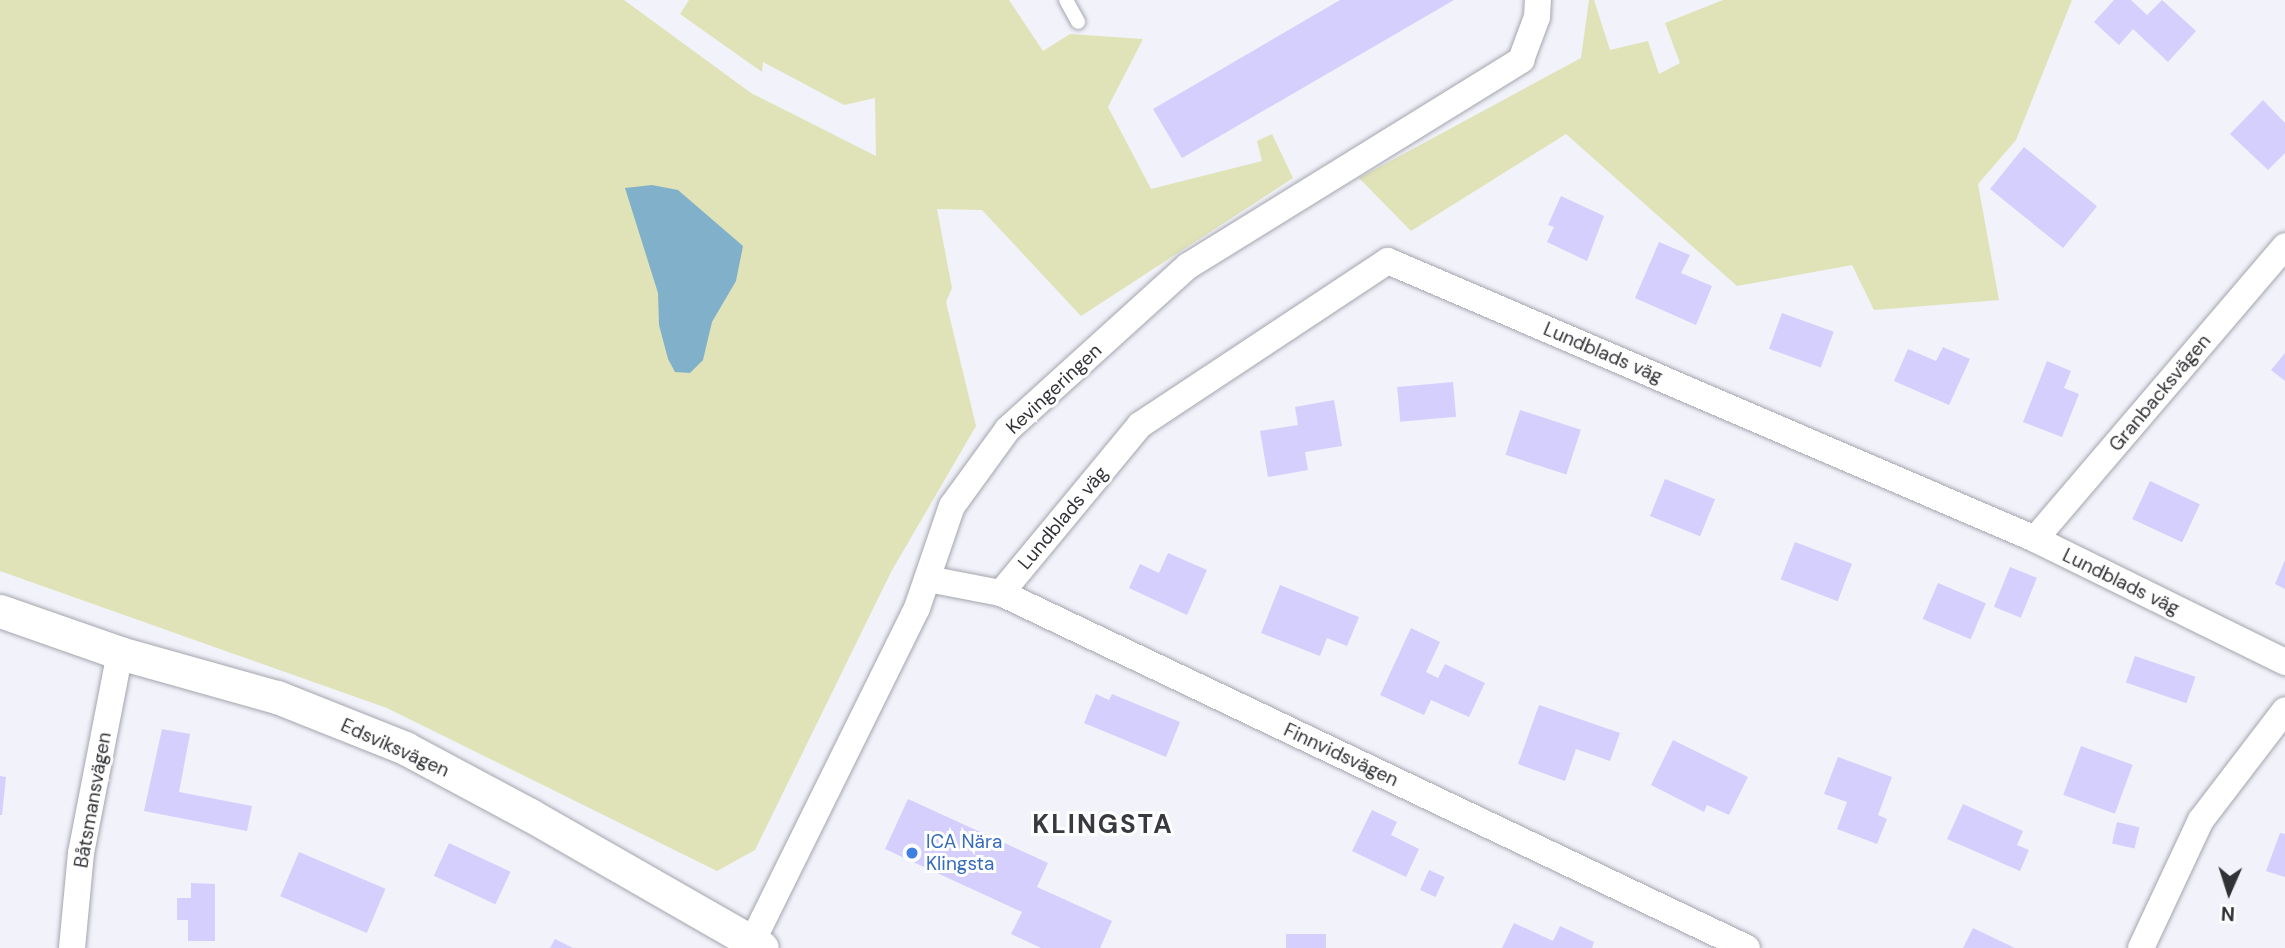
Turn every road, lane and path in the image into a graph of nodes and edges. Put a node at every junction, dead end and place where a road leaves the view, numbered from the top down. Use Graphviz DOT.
graph roads {
  1 [pos="1066,0"];
  2 [pos="1538,0"];
  3 [pos="1078,22"];
  4 [pos="2285,246"];
  5 [pos="2035,540"];
  6 [pos="928,579"];
  7 [pos="1001,593"];
  8 [pos="0,611"];
  9 [pos="120,653"];
  10 [pos="2285,662"];
  11 [pos="2285,710"];
  12 [pos="754,946"];
  13 [pos="72,948"];
  14 [pos="1748,948"];
  15 [pos="2141,948"];
  1 -- 3 [label="lane"];
  2 -- 6 [label="street, Kevingeringen"];
  4 -- 5 [label="street, Granbacksvägen"];
  5 -- 7 [label="street, Lundblads väg"];
  5 -- 10 [label="street, Lundblads väg"];
  6 -- 7 [label="street, Finnvidsvägen"];
  6 -- 12 [label="street, Kevingeringen"];
  7 -- 14 [label="street, Finnvidsvägen"];
  8 -- 9 [label="street, Edsviksvägen"];
  9 -- 12 [label="street, Edsviksvägen"];
  9 -- 13 [label="street, Båtsmansvägen"];
  11 -- 15 [label="street"];
}
